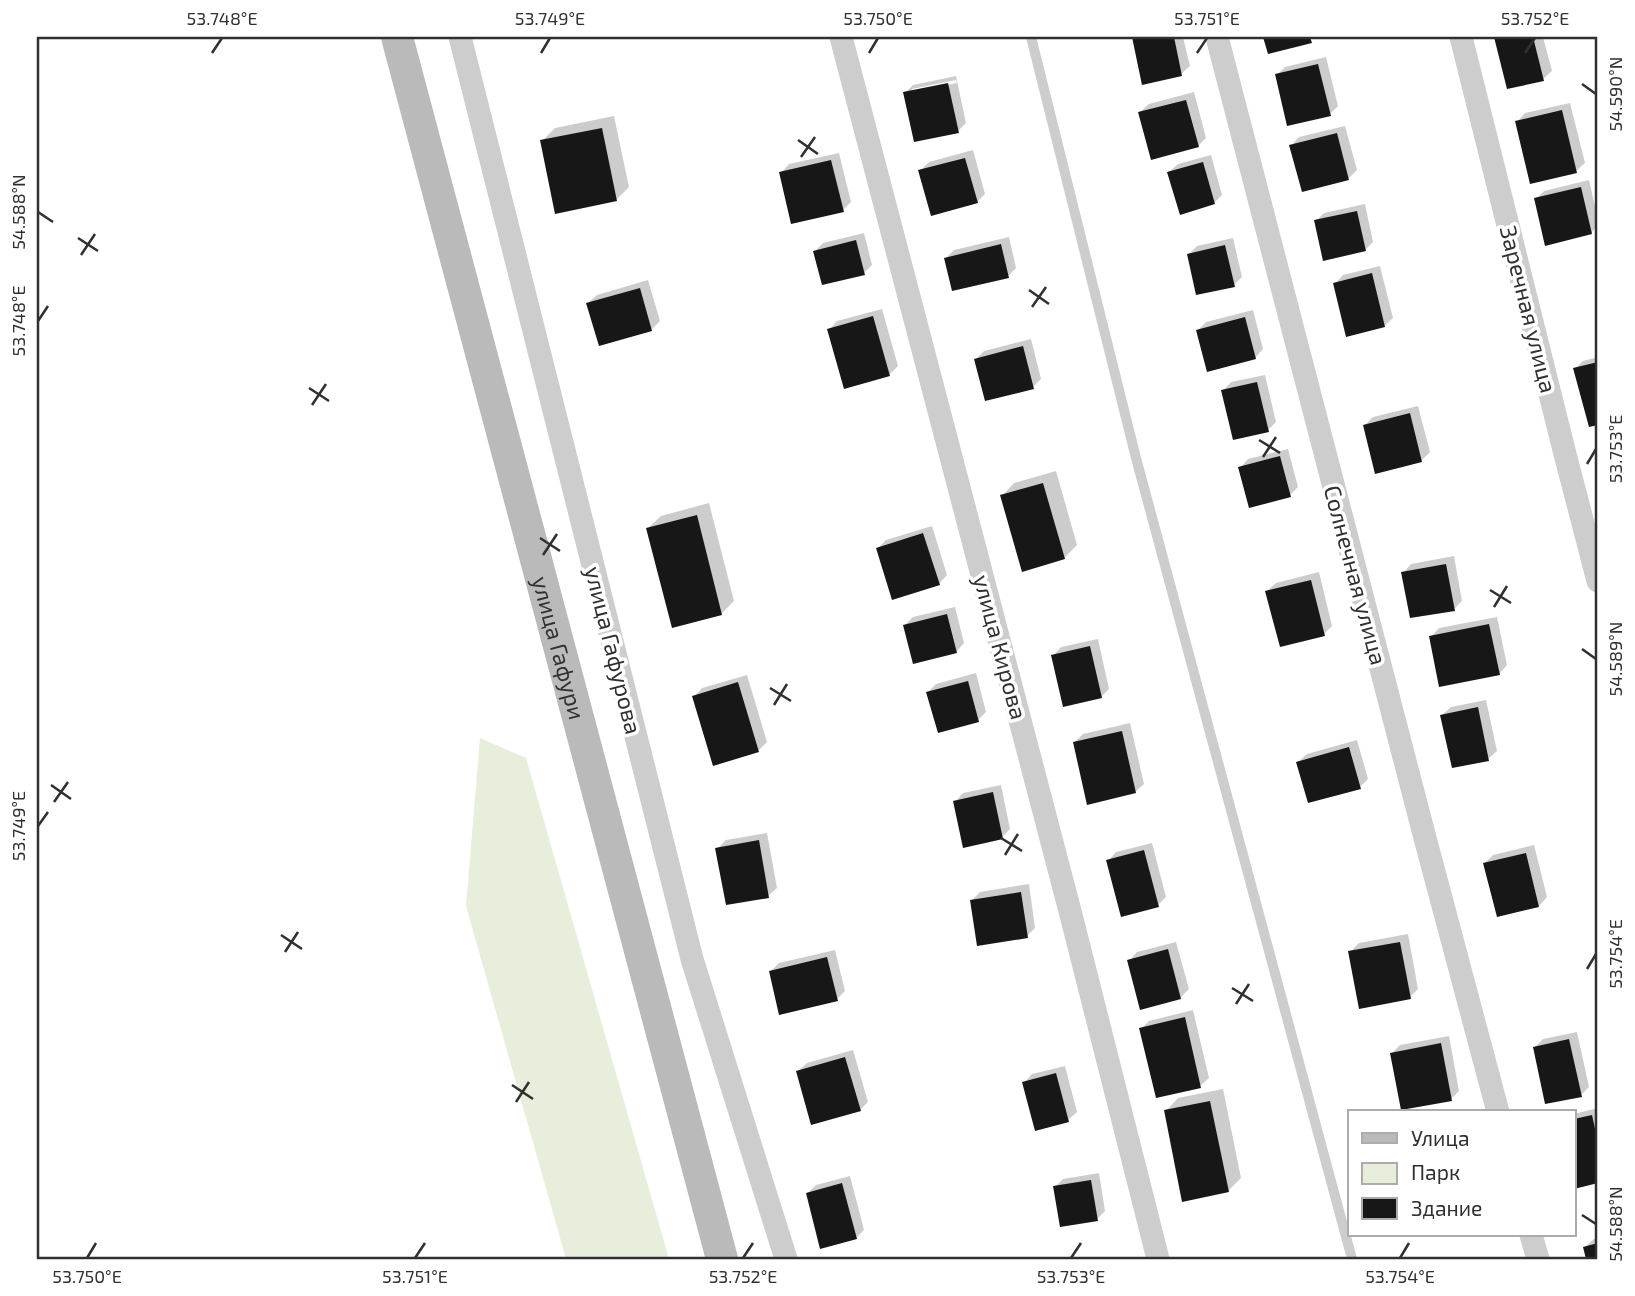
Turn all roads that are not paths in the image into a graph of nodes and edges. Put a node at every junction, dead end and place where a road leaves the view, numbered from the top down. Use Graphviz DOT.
graph roads {
  1 [pos="397,37"];
  2 [pos="460,37"];
  3 [pos="841,37"];
  4 [pos="1031,37"];
  5 [pos="1217,37"];
  6 [pos="1461,37"];
  7 [pos="1598,581"];
  8 [pos="1497,1110"];
  9 [pos="1531,1236"];
  10 [pos="722,1259"];
  11 [pos="786,1259"];
  12 [pos="1158,1259"];
  13 [pos="1352,1259"];
  14 [pos="1538,1259"];
  1 -- 10 [label="main road, улица Гафури"];
  2 -- 11 [label="street, улица Гафурова"];
  3 -- 12 [label="street, улица Кирова"];
  4 -- 13 [label="lane"];
  5 -- 8 [label="street, Солнечная улица"];
  6 -- 7 [label="street, Заречная улица"];
  9 -- 14 [label="street"];
}
